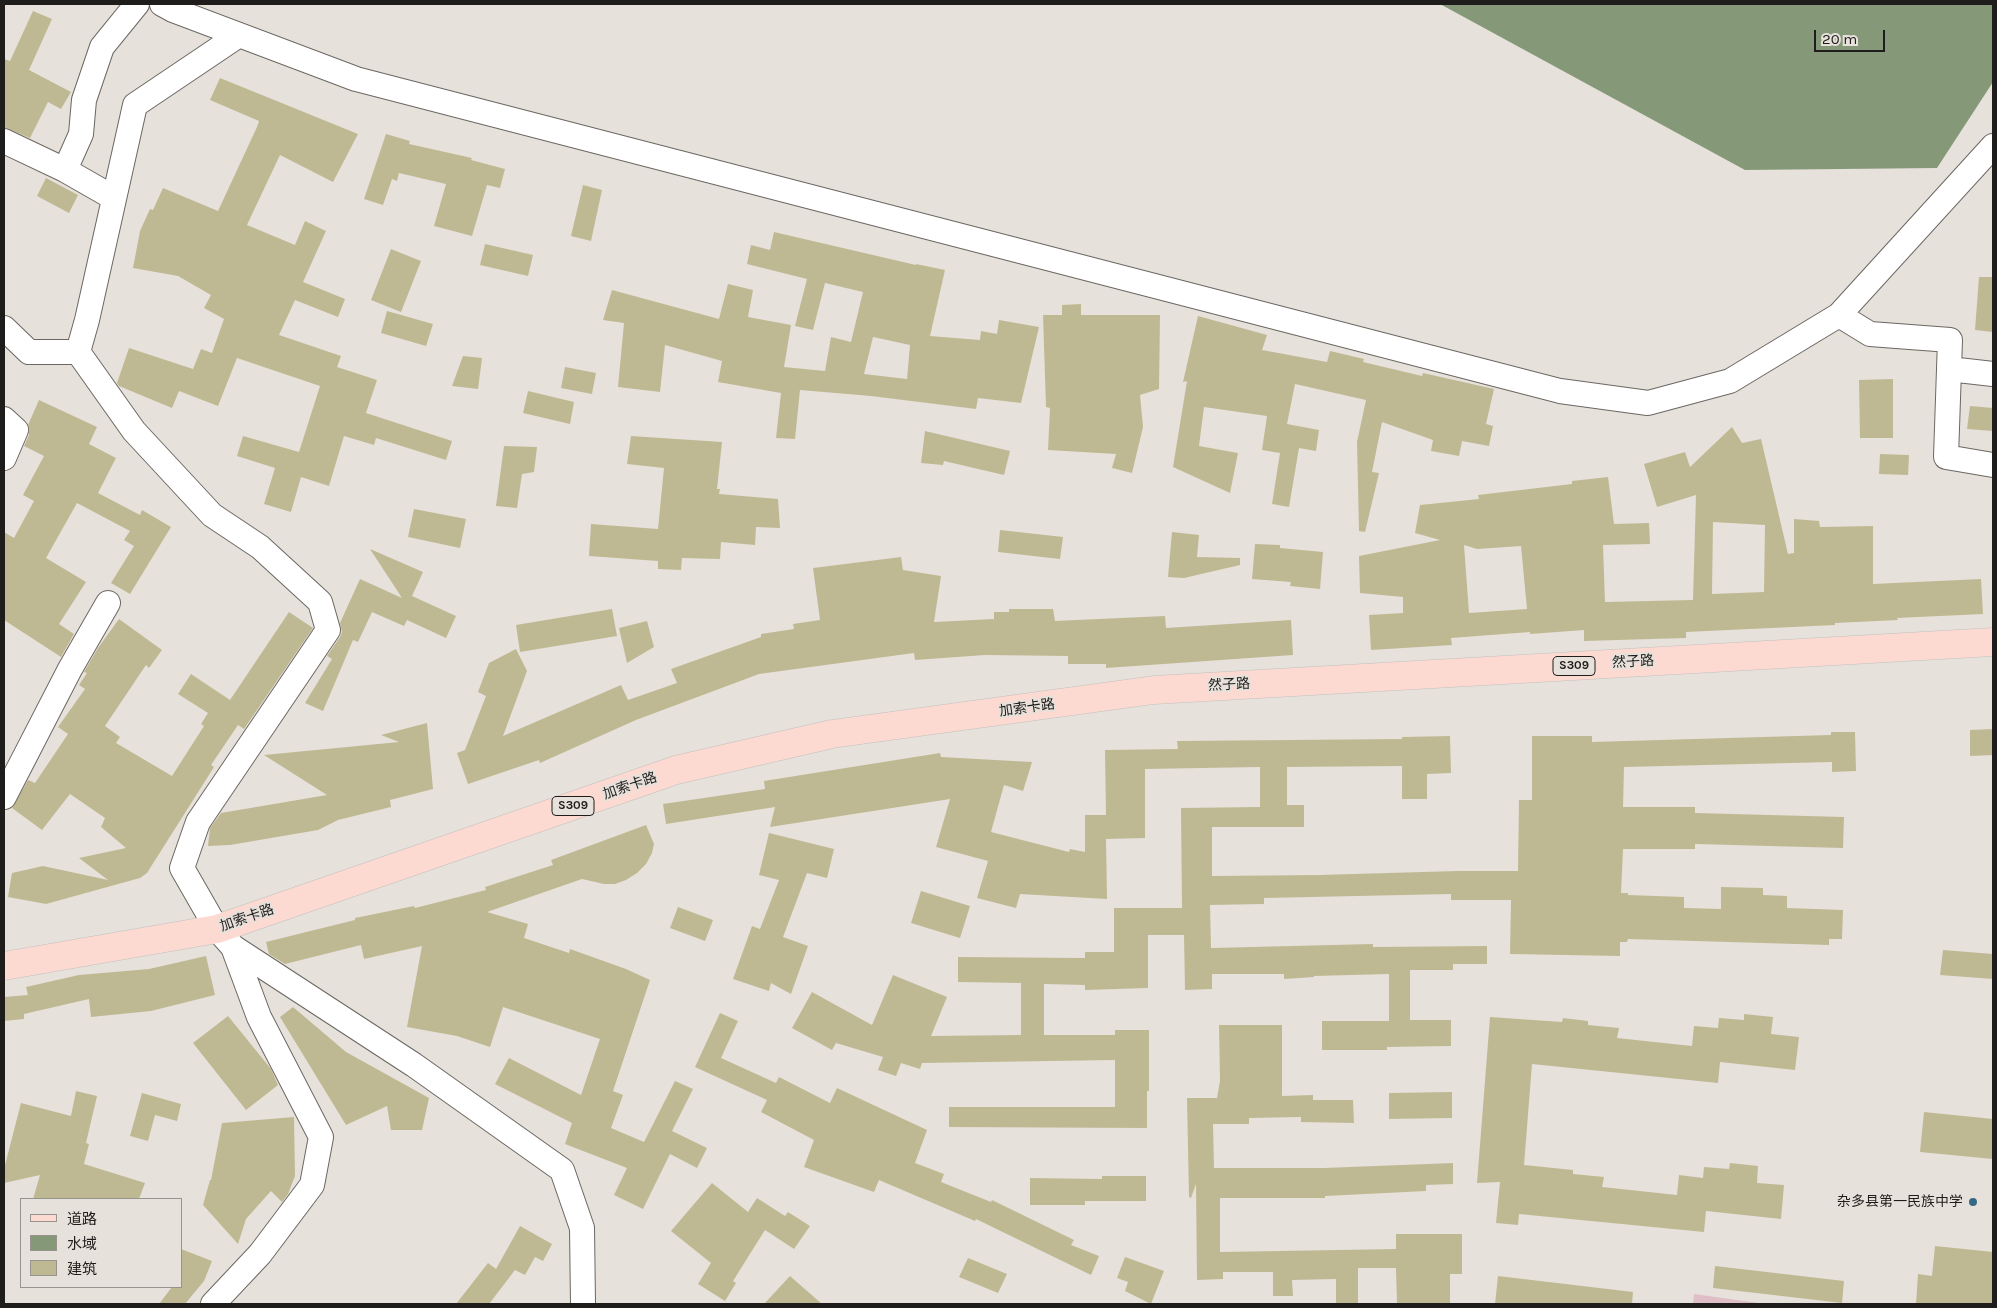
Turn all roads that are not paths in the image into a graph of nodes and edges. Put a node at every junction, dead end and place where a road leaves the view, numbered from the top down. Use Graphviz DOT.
graph roads {
  1 [pos="136,4"];
  2 [pos="162,4"];
  3 [pos="239,35"];
  4 [pos="4,141"];
  5 [pos="1993,146"];
  6 [pos="65,170"];
  7 [pos="114,198"];
  8 [pos="1839,314"];
  9 [pos="4,328"];
  10 [pos="78,352"];
  11 [pos="1949,369"];
  12 [pos="1993,374"];
  13 [pos="4,419"];
  14 [pos="4,458"];
  15 [pos="1993,464"];
  16 [pos="108,603"];
  17 [pos="1993,642"];
  18 [pos="1154,690"];
  19 [pos="4,797"];
  20 [pos="225,938"];
  21 [pos="4,965"];
  22 [pos="213,1304"];
  23 [pos="583,1304"];
  1 -- 6 [label="street"];
  2 -- 3 [label="street"];
  3 -- 7 [label="street"];
  3 -- 8 [label="street"];
  4 -- 6 [label="street"];
  5 -- 8 [label="street"];
  6 -- 7 [label="street"];
  7 -- 10 [label="street"];
  8 -- 11 [label="street"];
  9 -- 10 [label="street"];
  10 -- 20 [label="street"];
  11 -- 12 [label="street"];
  11 -- 15 [label="street"];
  13 -- 14 [label="street"];
  16 -- 19 [label="street"];
  17 -- 18 [label="main road, 然子路 / S309"];
  18 -- 20 [label="main road, 加索卡路 / S309"];
  20 -- 21 [label="main road, 加索卡路 / S309"];
  20 -- 22 [label="street"];
  20 -- 23 [label="street"];
}
